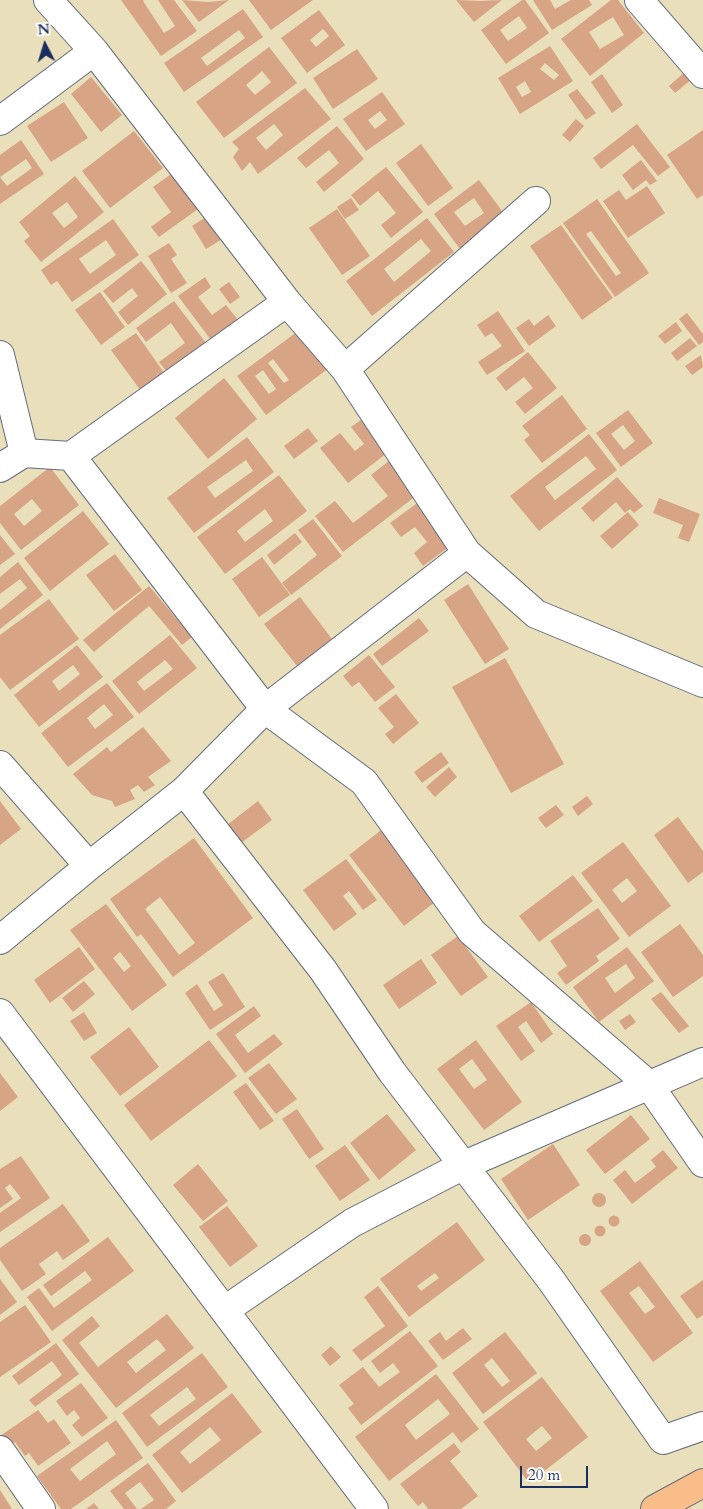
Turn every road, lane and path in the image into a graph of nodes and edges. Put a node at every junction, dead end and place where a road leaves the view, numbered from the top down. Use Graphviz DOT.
graph roads {
  1 [pos="48,0"];
  2 [pos="638,0"];
  3 [pos="94,52"];
  4 [pos="703,74"];
  5 [pos="0,121"];
  6 [pos="536,201"];
  7 [pos="287,302"];
  8 [pos="0,355"];
  9 [pos="345,369"];
  10 [pos="24,453"];
  11 [pos="71,456"];
  12 [pos="0,468"];
  13 [pos="467,553"];
  14 [pos="703,683"];
  15 [pos="265,709"];
  16 [pos="0,765"];
  17 [pos="184,791"];
  18 [pos="89,866"];
  19 [pos="0,940"];
  20 [pos="0,1013"];
  21 [pos="703,1062"];
  22 [pos="648,1085"];
  23 [pos="703,1164"];
  24 [pos="462,1166"];
  25 [pos="225,1310"];
  26 [pos="703,1426"];
  27 [pos="0,1450"];
  28 [pos="703,1483"];
  29 [pos="40,1509"];
  30 [pos="374,1509"];
  31 [pos="655,1509"];
  1 -- 3 [label="street"];
  2 -- 4 [label="street"];
  3 -- 5 [label="street"];
  3 -- 7 [label="street"];
  6 -- 9 [label="street"];
  7 -- 9 [label="street"];
  7 -- 11 [label="street"];
  8 -- 10 [label="street"];
  9 -- 13 [label="street"];
  10 -- 11 [label="street"];
  10 -- 12 [label="street"];
  11 -- 15 [label="street"];
  13 -- 14 [label="street"];
  13 -- 15 [label="street"];
  15 -- 17 [label="street"];
  15 -- 22 [label="street"];
  16 -- 18 [label="street"];
  17 -- 18 [label="street"];
  17 -- 24 [label="street"];
  18 -- 19 [label="street"];
  20 -- 25 [label="street"];
  21 -- 22 [label="street"];
  22 -- 23 [label="street"];
  22 -- 24 [label="street"];
  24 -- 25 [label="street"];
  24 -- 26 [label="street"];
  25 -- 30 [label="street"];
  27 -- 29 [label="street"];
  28 -- 31 [label="main road"];
}
